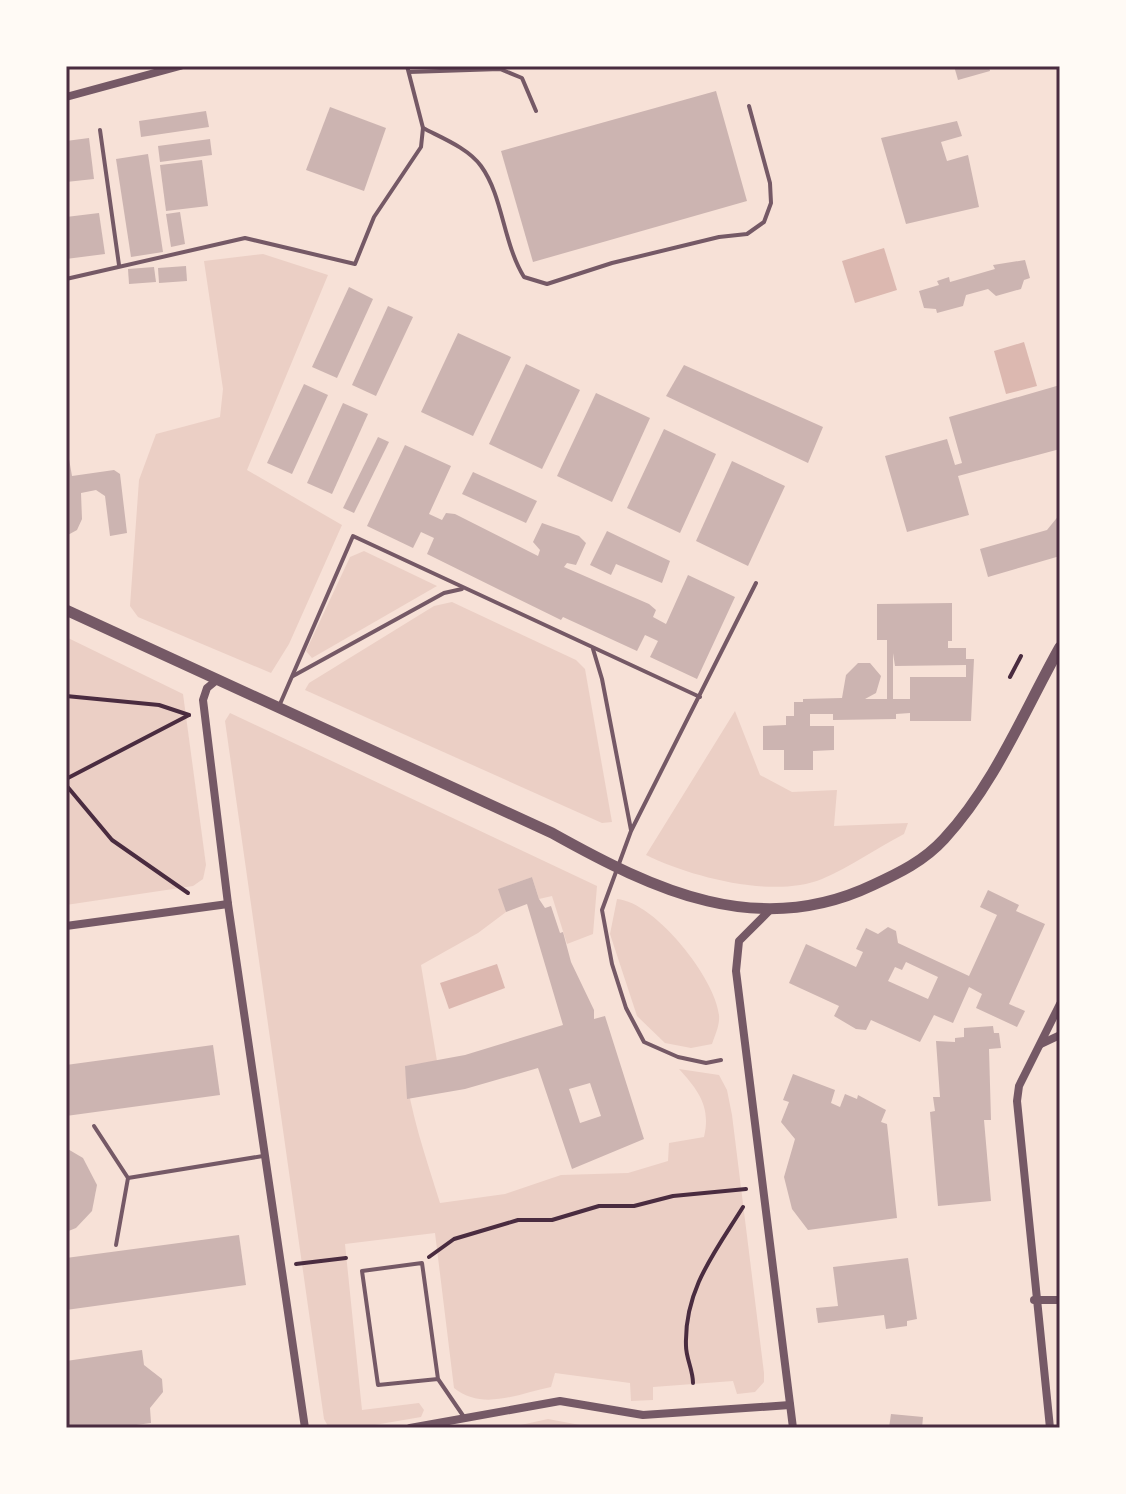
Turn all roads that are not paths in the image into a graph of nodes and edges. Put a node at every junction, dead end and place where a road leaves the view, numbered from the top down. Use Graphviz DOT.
graph roads {
  1 [pos="180,66"];
  2 [pos="408,69"];
  3 [pos="66,97"];
  4 [pos="749,106"];
  5 [pos="536,111"];
  6 [pos="423,128"];
  7 [pos="100,130"];
  8 [pos="119,265"];
  9 [pos="66,279"];
  10 [pos="756,583"];
  11 [pos="462,589"];
  12 [pos="66,610"];
  13 [pos="593,649"];
  14 [pos="1059,649"];
  15 [pos="290,677"];
  16 [pos="218,679"];
  17 [pos="700,697"];
  18 [pos="279,706"];
  19 [pos="631,831"];
  20 [pos="618,870"];
  21 [pos="228,904"];
  22 [pos="770,910"];
  23 [pos="66,926"];
  24 [pos="1060,1004"];
  25 [pos="1060,1035"];
  26 [pos="1040,1044"];
  27 [pos="721,1060"];
  28 [pos="94,1126"];
  29 [pos="265,1155"];
  30 [pos="128,1178"];
  31 [pos="116,1245"];
  32 [pos="1034,1300"];
  33 [pos="1060,1300"];
  34 [pos="438,1379"];
  35 [pos="790,1405"];
  36 [pos="465,1419"];
  37 [pos="305,1428"];
  38 [pos="410,1428"];
  39 [pos="793,1428"];
  40 [pos="1050,1428"];
  1 -- 3 [label="street"];
  2 -- 5 [label="lane"];
  2 -- 6 [label="lane"];
  4 -- 6 [label="lane"];
  6 -- 8 [label="lane"];
  7 -- 8 [label="lane"];
  8 -- 9 [label="lane"];
  10 -- 17 [label="lane"];
  11 -- 13 [label="lane"];
  11 -- 15 [label="lane"];
  11 -- 15 [label="lane"];
  12 -- 16 [label="street"];
  13 -- 17 [label="lane"];
  13 -- 19 [label="lane"];
  14 -- 22 [label="street"];
  15 -- 18 [label="lane"];
  16 -- 18 [label="street"];
  16 -- 21 [label="street"];
  17 -- 19 [label="lane"];
  18 -- 20 [label="street"];
  19 -- 20 [label="lane"];
  20 -- 22 [label="street"];
  20 -- 27 [label="lane"];
  21 -- 23 [label="street"];
  21 -- 29 [label="street"];
  22 -- 35 [label="street"];
  24 -- 26 [label="street"];
  25 -- 26 [label="street"];
  26 -- 32 [label="street"];
  28 -- 30 [label="lane"];
  29 -- 30 [label="lane"];
  29 -- 37 [label="street"];
  30 -- 31 [label="lane"];
  32 -- 33 [label="street"];
  32 -- 40 [label="street"];
  34 -- 34 [label="lane"];
  34 -- 36 [label="lane"];
  35 -- 36 [label="street"];
  35 -- 39 [label="street"];
  36 -- 38 [label="street"];
}
